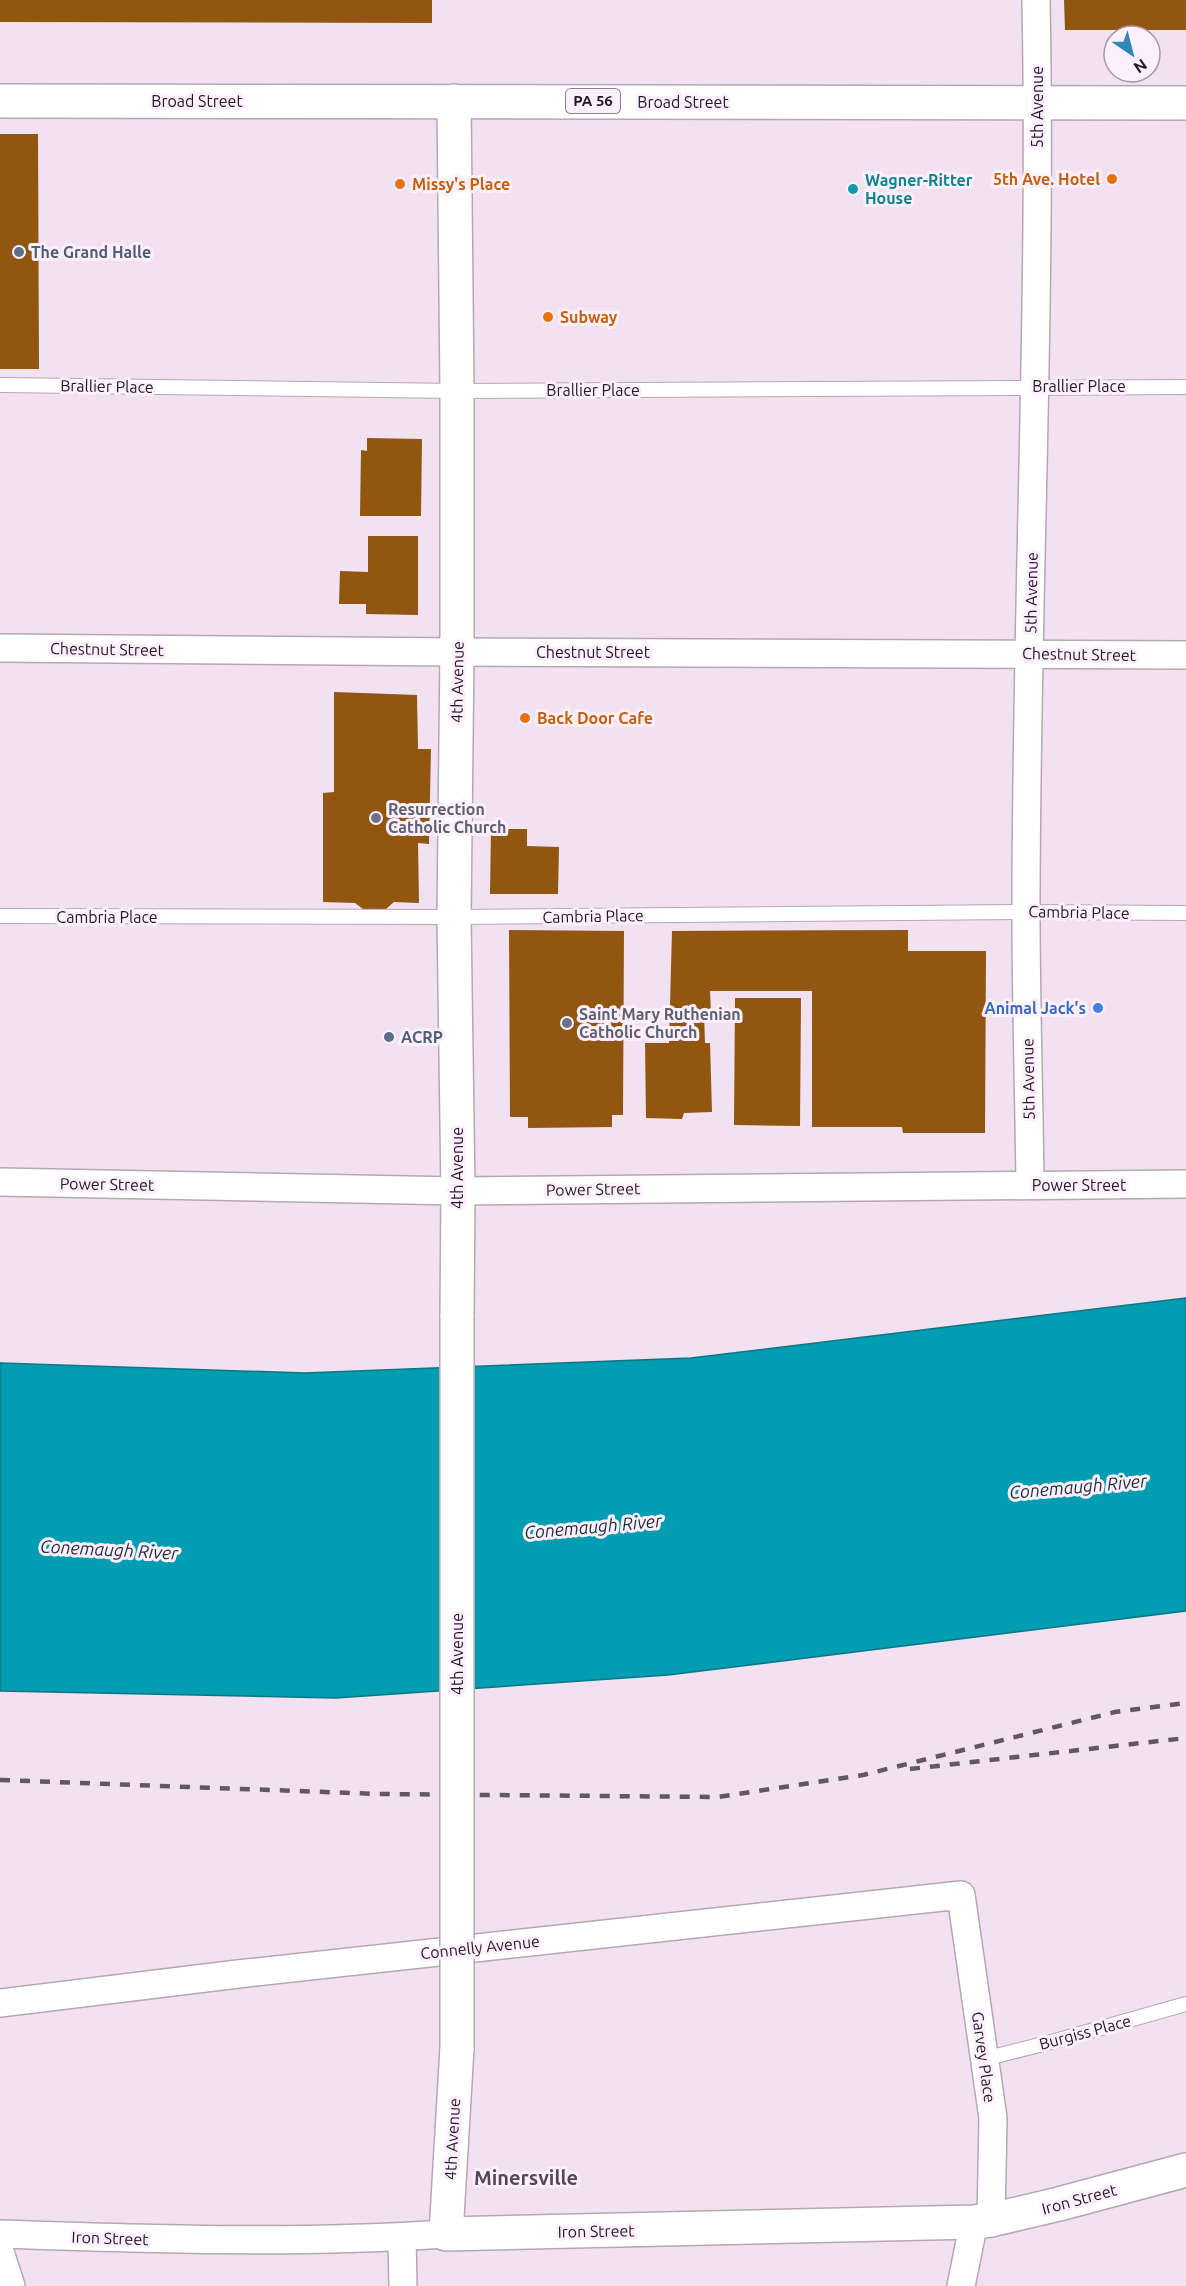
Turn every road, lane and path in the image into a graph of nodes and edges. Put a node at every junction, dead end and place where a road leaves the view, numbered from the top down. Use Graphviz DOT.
graph roads {
  1 [pos="1036,0"];
  2 [pos="0,101"];
  3 [pos="454,101"];
  4 [pos="1038,103"];
  5 [pos="1186,103"];
  6 [pos="0,385"];
  7 [pos="1036,386"];
  8 [pos="1186,387"];
  9 [pos="457,391"];
  10 [pos="0,648"];
  11 [pos="457,652"];
  12 [pos="1029,653"];
  13 [pos="1186,655"];
  14 [pos="1026,912"];
  15 [pos="1186,914"];
  16 [pos="0,916"];
  17 [pos="454,917"];
  18 [pos="0,1182"];
  19 [pos="1186,1184"];
  20 [pos="1030,1185"];
  21 [pos="458,1191"];
  22 [pos="961,1895"];
  23 [pos="0,2003"];
  24 [pos="1186,2004"];
  25 [pos="984,2059"];
  26 [pos="1186,2169"];
  27 [pos="983,2221"];
  28 [pos="0,2234"];
  29 [pos="446,2234"];
  30 [pos="402,2237"];
  31 [pos="0,2252"];
  32 [pos="11,2286"];
  33 [pos="403,2286"];
  34 [pos="961,2286"];
  1 -- 4 [label="street, 5th Avenue"];
  2 -- 3 [label="main road, Broad Street / PA 56"];
  3 -- 4 [label="main road, Broad Street / PA 56"];
  3 -- 9 [label="main road, 4th Avenue"];
  4 -- 5 [label="main road, Broad Street / PA 56"];
  4 -- 7 [label="street, 5th Avenue"];
  6 -- 9 [label="lane, Brallier Place"];
  7 -- 8 [label="lane, Brallier Place"];
  7 -- 9 [label="lane, Brallier Place"];
  7 -- 12 [label="street, 5th Avenue"];
  9 -- 11 [label="main road, 4th Avenue"];
  10 -- 11 [label="street, Chestnut Street"];
  11 -- 12 [label="street, Chestnut Street"];
  11 -- 17 [label="main road, 4th Avenue"];
  12 -- 13 [label="street, Chestnut Street"];
  12 -- 14 [label="street, 5th Avenue"];
  14 -- 15 [label="lane, Cambria Place"];
  14 -- 17 [label="lane, Cambria Place"];
  14 -- 20 [label="street, 5th Avenue"];
  16 -- 17 [label="lane, Cambria Place"];
  17 -- 21 [label="main road, 4th Avenue"];
  18 -- 21 [label="street, Power Street"];
  19 -- 20 [label="street, Power Street"];
  20 -- 21 [label="street, Power Street"];
  21 -- 29 [label="main road, 4th Avenue, bridge"];
  22 -- 23 [label="street, Connelly Avenue"];
  22 -- 25 [label="street, Garvey Place"];
  24 -- 25 [label="lane, Burgiss Place"];
  25 -- 27 [label="street, Garvey Place"];
  26 -- 27 [label="main road, Iron Street"];
  27 -- 29 [label="main road, Iron Street"];
  27 -- 34 [label="street, Garvey Place"];
  28 -- 30 [label="street, Iron Street"];
  29 -- 30 [label="street, Iron Street"];
  30 -- 33 [label="street"];
  31 -- 32 [label="street"];
}
